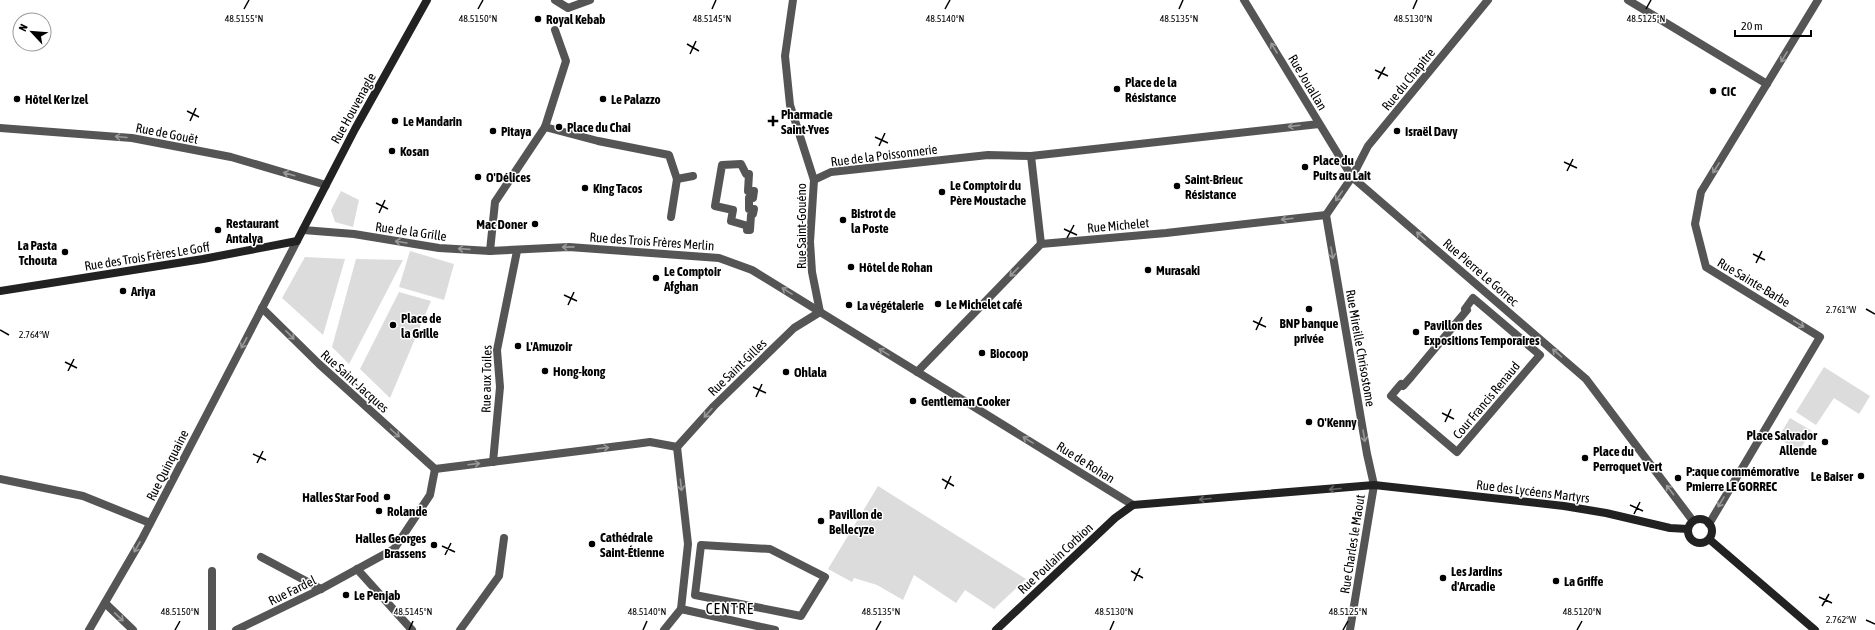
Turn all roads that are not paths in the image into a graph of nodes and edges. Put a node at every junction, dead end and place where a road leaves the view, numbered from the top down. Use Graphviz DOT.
graph roads {
  1 [pos="427,0"];
  2 [pos="555,0"];
  3 [pos="590,0"];
  4 [pos="793,0"];
  5 [pos="1244,0"];
  6 [pos="1488,0"];
  7 [pos="1628,0"];
  8 [pos="1818,0"];
  9 [pos="555,30"];
  10 [pos="1768,84"];
  11 [pos="1319,124"];
  12 [pos="545,127"];
  13 [pos="0,128"];
  14 [pos="1031,156"];
  15 [pos="693,176"];
  16 [pos="1352,177"];
  17 [pos="677,179"];
  18 [pos="814,180"];
  19 [pos="326,185"];
  20 [pos="715,206"];
  21 [pos="1326,215"];
  22 [pos="671,217"];
  23 [pos="303,230"];
  24 [pos="297,241"];
  25 [pos="1041,244"];
  26 [pos="490,251"];
  27 [pos="517,251"];
  28 [pos="0,291"];
  29 [pos="262,308"];
  30 [pos="820,312"];
  31 [pos="917,372"];
  32 [pos="1391,396"];
  33 [pos="677,447"];
  34 [pos="493,462"];
  35 [pos="435,469"];
  36 [pos="0,479"];
  37 [pos="1374,486"];
  38 [pos="1133,505"];
  39 [pos="1693,521"];
  40 [pos="150,523"];
  41 [pos="1709,524"];
  42 [pos="1688,529"];
  43 [pos="504,538"];
  44 [pos="1709,538"];
  45 [pos="701,545"];
  46 [pos="261,557"];
  47 [pos="357,569"];
  48 [pos="212,571"];
  49 [pos="321,589"];
  50 [pos="104,604"];
  51 [pos="681,609"];
  52 [pos="88,630"];
  53 [pos="133,630"];
  54 [pos="212,630"];
  55 [pos="236,630"];
  56 [pos="412,630"];
  57 [pos="460,630"];
  58 [pos="664,630"];
  59 [pos="775,630"];
  60 [pos="996,630"];
  61 [pos="1350,630"];
  62 [pos="1815,630"];
  1 -- 19 [label="street, Rue Houvenagle"];
  2 -- 3 [label="street"];
  4 -- 18 [label="street, Rue Saint-Gouéno"];
  11 -- 5 [label="street, Rue Jouallan, one-way"];
  6 -- 16 [label="street, Rue du Chapitre"];
  7 -- 10 [label="street"];
  8 -- 10 [label="street, Rue Sainte-Barbe, one-way"];
  9 -- 12 [label="street"];
  10 -- 41 [label="street, Rue Sainte-Barbe, one-way"];
  11 -- 14 [label="street, one-way"];
  11 -- 16 [label="street, Rue Jouallan"];
  12 -- 17 [label="street"];
  12 -- 26 [label="street"];
  19 -- 13 [label="street, Rue de Gouët, one-way"];
  14 -- 18 [label="street, Rue de la Poissonnerie"];
  14 -- 25 [label="street"];
  15 -- 17 [label="street"];
  16 -- 21 [label="street, one-way"];
  39 -- 16 [label="street, Rue Pierre Le Gorrec, one-way"];
  17 -- 22 [label="street"];
  18 -- 30 [label="street, Rue Saint-Gouéno"];
  19 -- 23 [label="street, Rue Houvenagle"];
  20 -- 20 [label="street"];
  21 -- 25 [label="street, Rue Michelet, one-way"];
  21 -- 37 [label="street, Rue Mireille Chrisostome, one-way"];
  23 -- 24 [label="street, Rue Houvenagle"];
  26 -- 23 [label="street, Rue de la Grille, one-way"];
  24 -- 28 [label="street, Rue des Trois Frères Le Goff"];
  24 -- 29 [label="street, Rue Quinquaine"];
  25 -- 31 [label="street, one-way"];
  26 -- 27 [label="street, Rue de la Grille"];
  30 -- 27 [label="street, Rue des Trois Frères Merlin, one-way"];
  27 -- 34 [label="street, Rue aux Toiles"];
  29 -- 35 [label="street, Rue Saint-Jacques, one-way"];
  29 -- 40 [label="street, Rue Quinquaine, one-way"];
  31 -- 30 [label="street, Rue de Rohan, one-way"];
  30 -- 33 [label="street, Rue Saint-Gilles, one-way"];
  38 -- 31 [label="street, Rue de Rohan, one-way"];
  32 -- 32 [label="street, Cour Francis Renaud"];
  34 -- 33 [label="street, one-way"];
  33 -- 51 [label="street, one-way"];
  35 -- 34 [label="street, one-way"];
  35 -- 47 [label="street, Rue Fardel"];
  36 -- 40 [label="street"];
  37 -- 38 [label="street, one-way"];
  37 -- 42 [label="street, Rue des Lycéens Martyrs"];
  37 -- 61 [label="street, Rue Charles le Maout"];
  38 -- 60 [label="street, Rue Poulain Corbion"];
  39 -- 41 [label="street"];
  39 -- 42 [label="street"];
  40 -- 50 [label="street, Rue Quinquaine, one-way"];
  41 -- 44 [label="street"];
  42 -- 44 [label="street"];
  43 -- 57 [label="street"];
  44 -- 62 [label="street"];
  45 -- 45 [label="street"];
  46 -- 49 [label="street"];
  47 -- 49 [label="street, Rue Fardel"];
  47 -- 56 [label="street"];
  48 -- 54 [label="street"];
  49 -- 55 [label="street, Rue Fardel"];
  50 -- 52 [label="street, Rue Quinquaine"];
  50 -- 53 [label="street, one-way"];
  51 -- 58 [label="street"];
  51 -- 59 [label="street"];
}
